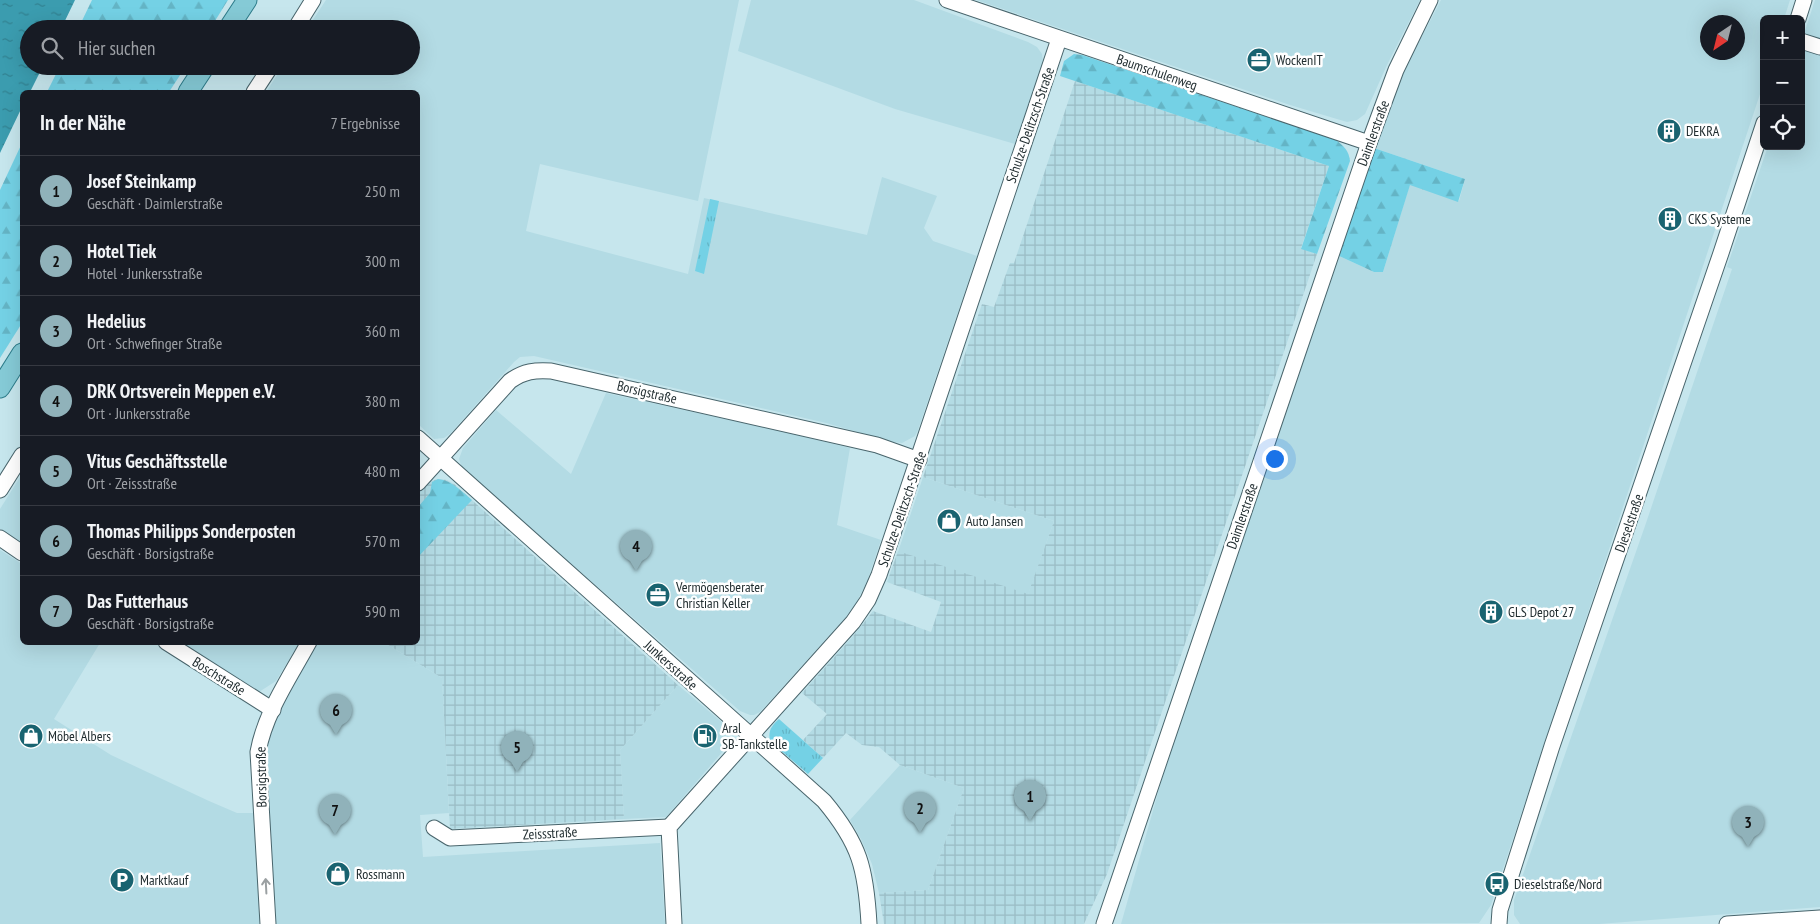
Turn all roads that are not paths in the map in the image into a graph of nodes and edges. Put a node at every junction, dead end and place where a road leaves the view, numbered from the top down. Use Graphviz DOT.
graph roads {
  1 [pos="247,0"];
  2 [pos="313,0"];
  3 [pos="947,0"];
  4 [pos="1430,0"];
  5 [pos="1804,0"];
  6 [pos="1799,15"];
  7 [pos="234,20"];
  8 [pos="301,20"];
  9 [pos="1059,39"];
  10 [pos="1805,42"];
  11 [pos="1820,47"];
  12 [pos="199,75"];
  13 [pos="265,75"];
  14 [pos="189,90"];
  15 [pos="255,90"];
  16 [pos="1760,134"];
  17 [pos="1368,143"];
  18 [pos="20,356"];
  19 [pos="0,388"];
  20 [pos="420,440"];
  21 [pos="440,457"];
  22 [pos="20,458"];
  23 [pos="919,460"];
  24 [pos="420,481"];
  25 [pos="0,490"];
  26 [pos="0,538"];
  27 [pos="20,552"];
  28 [pos="171,645"];
  29 [pos="307,645"];
  30 [pos="273,710"];
  31 [pos="751,736"];
  32 [pos="669,827"];
  33 [pos="434,828"];
  34 [pos="1820,918"];
  35 [pos="268,924"];
  36 [pos="674,924"];
  37 [pos="870,924"];
  38 [pos="1104,924"];
  39 [pos="1499,924"];
  40 [pos="1727,924"];
  1 -- 7 [label="main road"];
  2 -- 8 [label="street"];
  3 -- 9 [label="street, Baumschulenweg"];
  4 -- 17 [label="street, Daimlerstraße"];
  5 -- 6 [label="street"];
  9 -- 17 [label="street, Baumschulenweg"];
  9 -- 23 [label="street, Schulze-Delitzsch-Straße"];
  10 -- 11 [label="street"];
  12 -- 14 [label="main road"];
  13 -- 15 [label="street"];
  16 -- 39 [label="street, Dieselstraße"];
  17 -- 38 [label="street, Daimlerstraße"];
  18 -- 19 [label="main road"];
  20 -- 21 [label="street, Junkersstraße"];
  21 -- 23 [label="street, Borsigstraße"];
  21 -- 24 [label="street, Borsigstraße"];
  21 -- 31 [label="street, Junkersstraße"];
  22 -- 25 [label="street"];
  23 -- 31 [label="street, Schulze-Delitzsch-Straße"];
  26 -- 27 [label="street"];
  28 -- 30 [label="street, Boschstraße"];
  29 -- 30 [label="street, Borsigstraße"];
  35 -- 30 [label="street, Borsigstraße, one-way"];
  31 -- 32 [label="street, Schulze-Delitzsch-Straße"];
  31 -- 37 [label="street, Junkersstraße"];
  32 -- 33 [label="street, Zeissstraße"];
  32 -- 36 [label="street"];
  34 -- 40 [label="street"];
}
